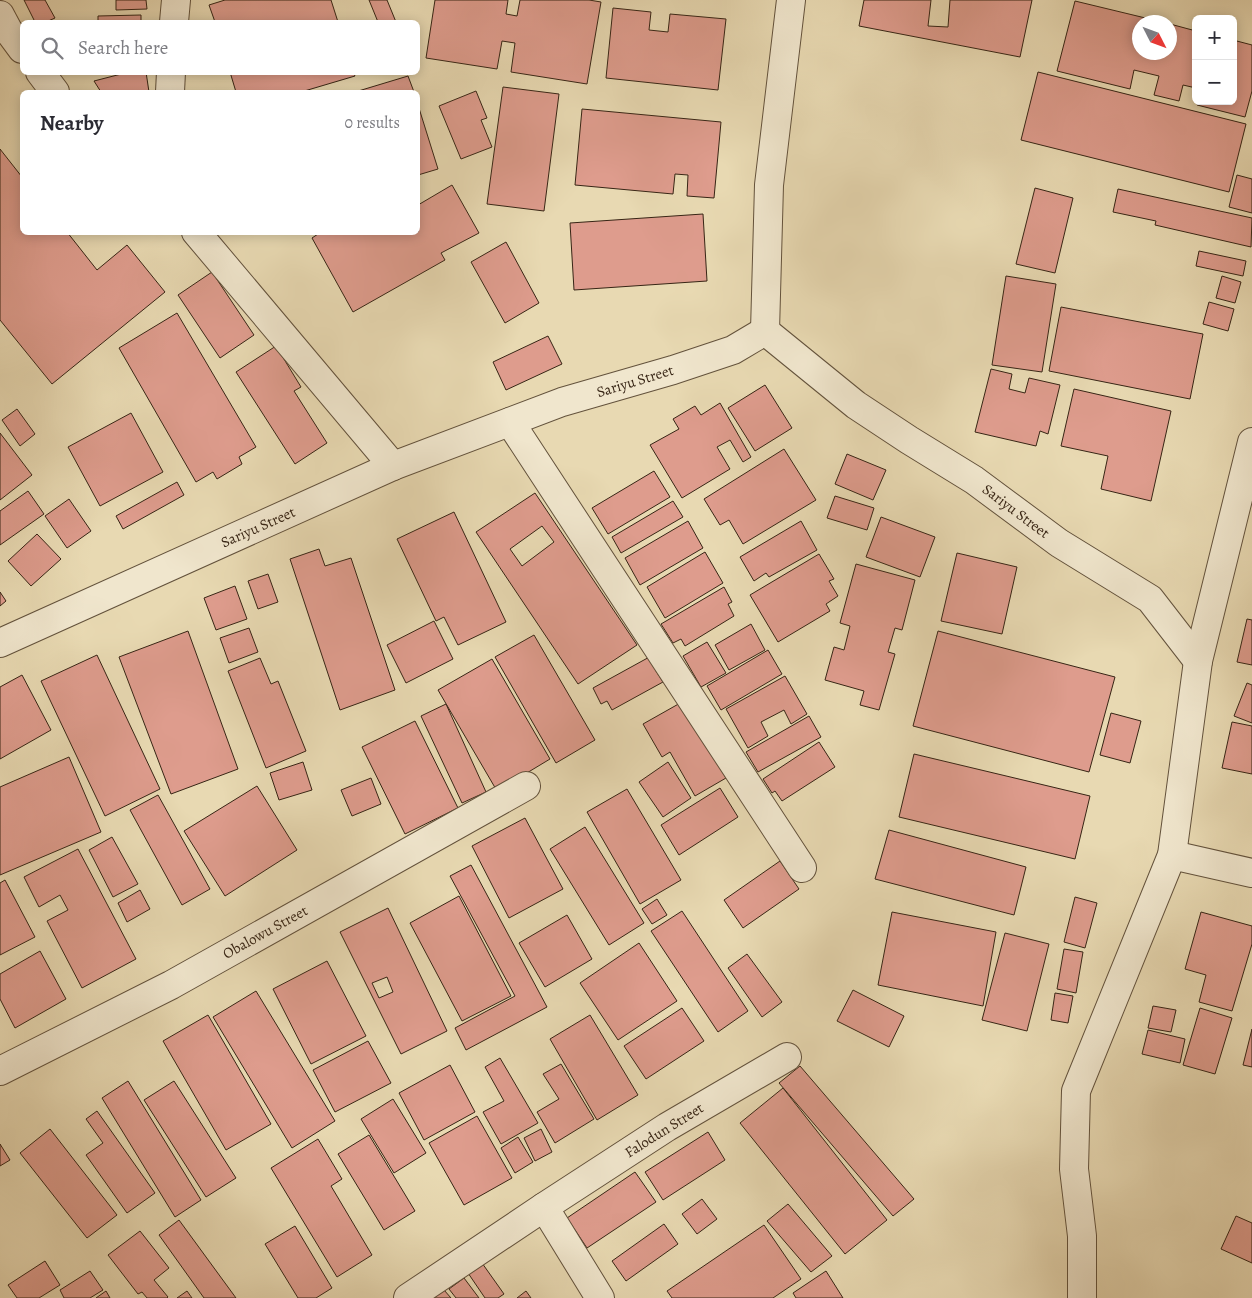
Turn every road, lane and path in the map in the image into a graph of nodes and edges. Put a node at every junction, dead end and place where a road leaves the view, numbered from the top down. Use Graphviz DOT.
graph roads {
  1 [pos="176,0"];
  2 [pos="791,0"];
  3 [pos="0,15"];
  4 [pos="174,20"];
  5 [pos="20,46"];
  6 [pos="42,75"];
  7 [pos="171,75"];
  8 [pos="54,90"];
  9 [pos="170,90"];
  10 [pos="199,235"];
  11 [pos="765,331"];
  12 [pos="510,422"];
  13 [pos="1252,442"];
  14 [pos="393,466"];
  15 [pos="0,644"];
  16 [pos="1198,661"];
  17 [pos="526,786"];
  18 [pos="1172,855"];
  19 [pos="802,868"];
  20 [pos="1252,874"];
  21 [pos="787,1057"];
  22 [pos="0,1071"];
  23 [pos="544,1207"];
  24 [pos="408,1298"];
  25 [pos="600,1298"];
  26 [pos="1082,1298"];
  1 -- 4 [label="street"];
  2 -- 11 [label="street"];
  3 -- 5 [label="street"];
  6 -- 8 [label="street"];
  7 -- 9 [label="street"];
  10 -- 14 [label="street"];
  11 -- 12 [label="street, Sariyu Street"];
  11 -- 16 [label="street, Sariyu Street"];
  12 -- 14 [label="street, Sariyu Street"];
  12 -- 19 [label="street"];
  13 -- 16 [label="street"];
  14 -- 15 [label="street, Sariyu Street"];
  16 -- 18 [label="street"];
  17 -- 22 [label="street, Obalowu Street"];
  18 -- 20 [label="street"];
  18 -- 26 [label="street"];
  21 -- 23 [label="street, Falodun Street"];
  23 -- 24 [label="street, Falodun Street"];
  23 -- 25 [label="street"];
}
